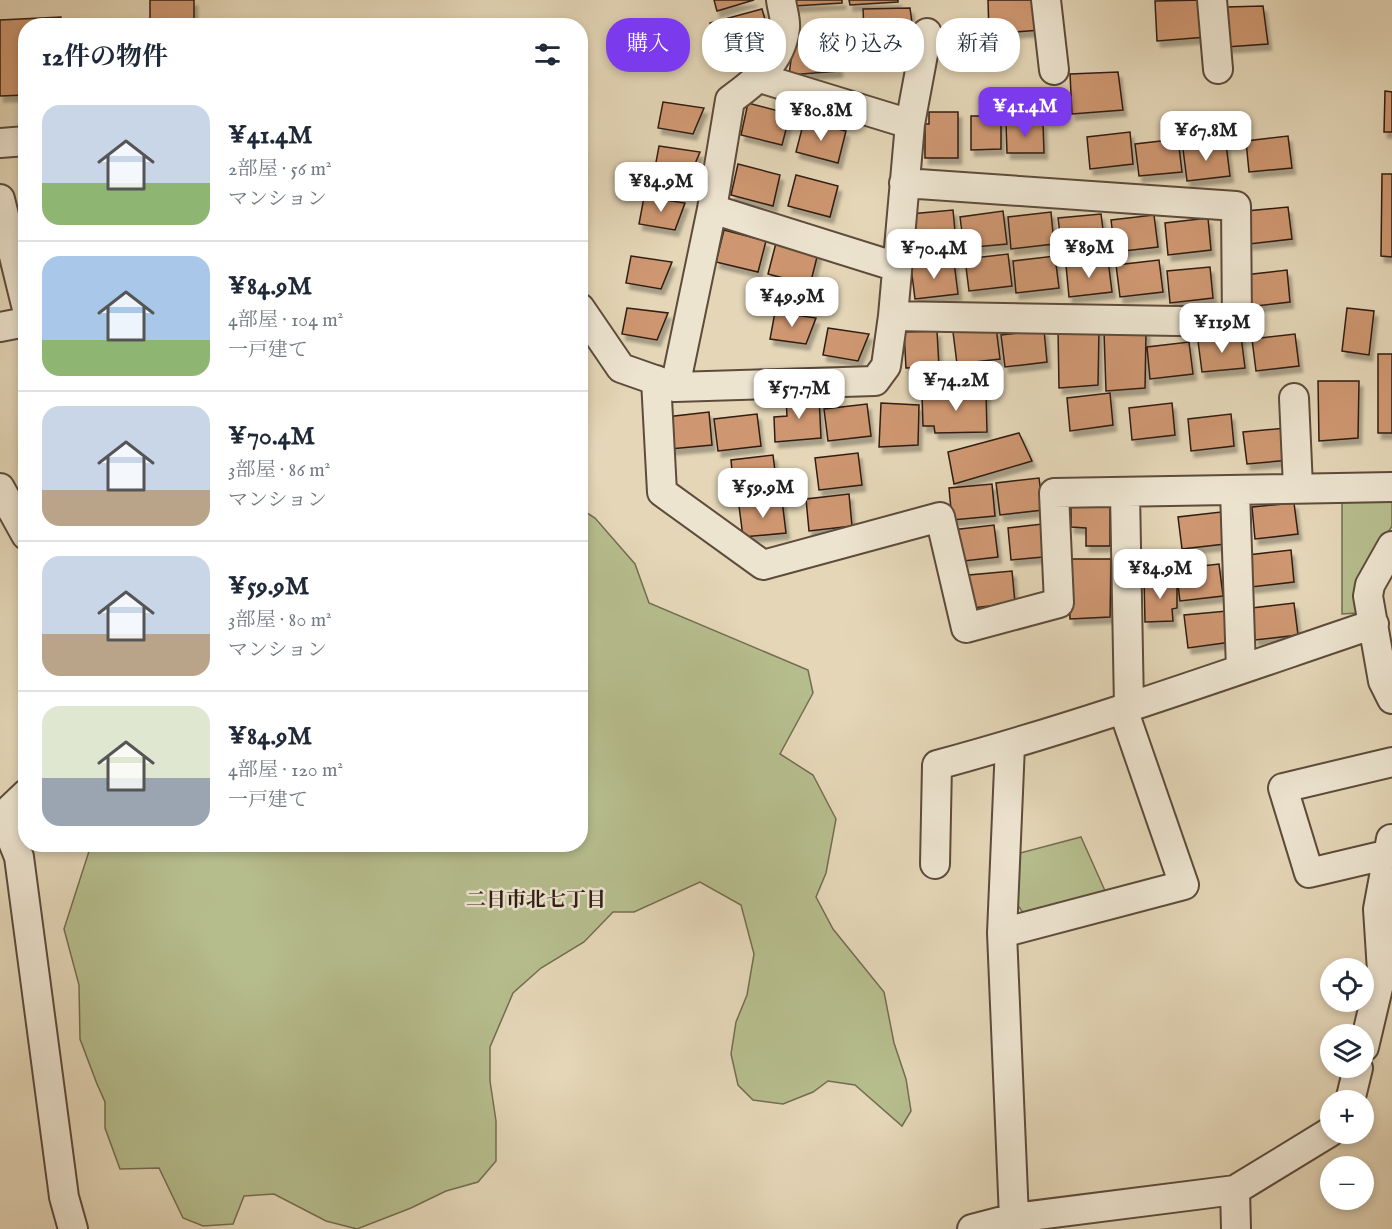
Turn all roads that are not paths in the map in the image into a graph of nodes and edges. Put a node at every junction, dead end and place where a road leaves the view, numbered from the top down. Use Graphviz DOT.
graph roads {
  1 [pos="781,0"];
  2 [pos="1046,0"];
  3 [pos="1212,0"];
  4 [pos="927,33"];
  5 [pos="1218,69"];
  6 [pos="1054,70"];
  7 [pos="760,78"];
  8 [pos="910,124"];
  9 [pos="18,141"];
  10 [pos="0,142"];
  11 [pos="904,183"];
  12 [pos="0,199"];
  13 [pos="712,209"];
  14 [pos="897,267"];
  15 [pos="18,272"];
  16 [pos="893,316"];
  17 [pos="588,320"];
  18 [pos="18,324"];
  19 [pos="0,327"];
  20 [pos="666,383"];
  21 [pos="1294,398"];
  22 [pos="1298,487"];
  23 [pos="1392,487"];
  24 [pos="0,488"];
  25 [pos="1235,491"];
  26 [pos="1125,493"];
  27 [pos="18,521"];
  28 [pos="1392,546"];
  29 [pos="1374,624"];
  30 [pos="1241,669"];
  31 [pos="1392,699"];
  32 [pos="1126,708"];
  33 [pos="1010,745"];
  34 [pos="1392,762"];
  35 [pos="18,801"];
  36 [pos="0,818"];
  37 [pos="1390,845"];
  38 [pos="935,864"];
  39 [pos="1002,933"];
  40 [pos="1369,1024"];
  41 [pos="1320,1138"];
  42 [pos="1235,1190"];
  43 [pos="1014,1218"];
  44 [pos="73,1229"];
  45 [pos="972,1229"];
  46 [pos="1236,1229"];
  1 -- 7 [label="street"];
  2 -- 6 [label="street"];
  3 -- 5 [label="street"];
  4 -- 8 [label="street"];
  7 -- 8 [label="street"];
  7 -- 13 [label="street"];
  8 -- 11 [label="street"];
  9 -- 10 [label="street"];
  11 -- 14 [label="street"];
  11 -- 16 [label="street"];
  12 -- 15 [label="street"];
  13 -- 14 [label="street"];
  13 -- 20 [label="street"];
  14 -- 16 [label="street"];
  16 -- 20 [label="street"];
  17 -- 20 [label="street"];
  18 -- 19 [label="street"];
  20 -- 26 [label="street"];
  21 -- 22 [label="street"];
  22 -- 23 [label="street"];
  22 -- 25 [label="street"];
  24 -- 27 [label="street"];
  25 -- 26 [label="street"];
  25 -- 30 [label="street"];
  26 -- 32 [label="street"];
  28 -- 29 [label="street"];
  29 -- 30 [label="street"];
  29 -- 31 [label="street"];
  30 -- 32 [label="street"];
  32 -- 33 [label="street"];
  32 -- 39 [label="street"];
  33 -- 38 [label="street"];
  33 -- 39 [label="street"];
  34 -- 37 [label="street"];
  35 -- 36 [label="street"];
  36 -- 44 [label="street"];
  37 -- 40 [label="street"];
  39 -- 43 [label="street"];
  41 -- 42 [label="street"];
  42 -- 43 [label="street"];
  42 -- 46 [label="street"];
  43 -- 45 [label="street"];
}
